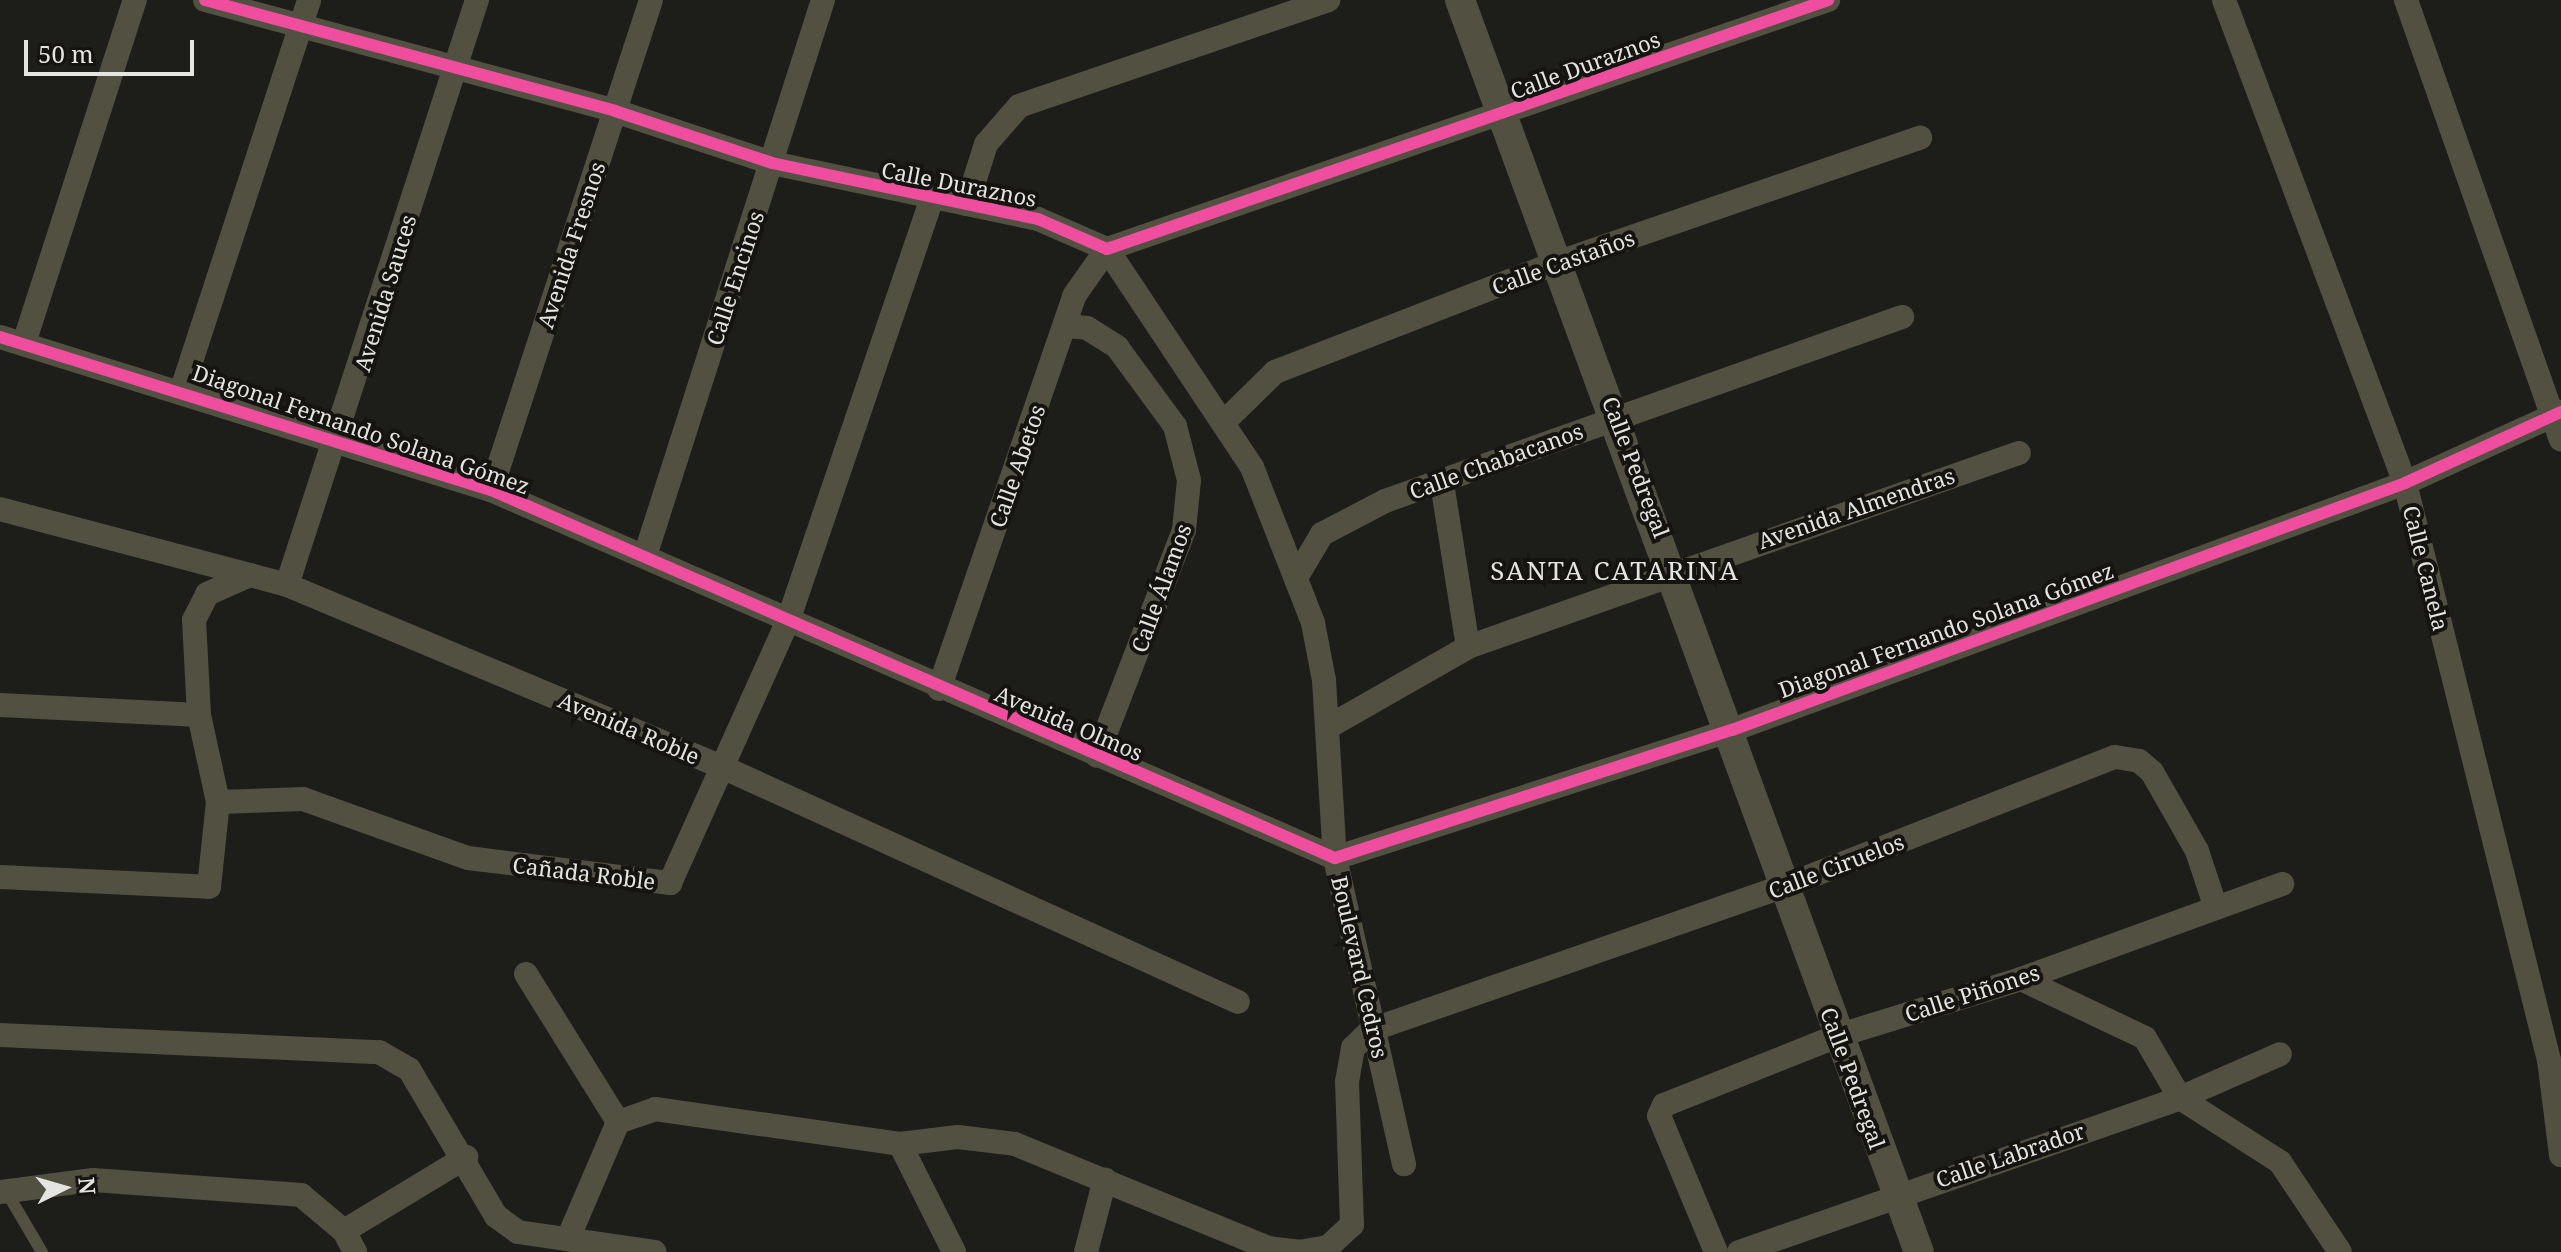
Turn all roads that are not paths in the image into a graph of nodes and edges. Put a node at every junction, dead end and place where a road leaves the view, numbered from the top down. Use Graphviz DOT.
graph roads {
  1 [pos="135,0"];
  2 [pos="205,0"];
  3 [pos="309,0"];
  4 [pos="477,0"];
  5 [pos="651,0"];
  6 [pos="823,0"];
  7 [pos="1328,0"];
  8 [pos="1460,0"];
  9 [pos="1828,0"];
  10 [pos="2224,0"];
  11 [pos="2406,0"];
  12 [pos="301,26"];
  13 [pos="455,65"];
  14 [pos="615,111"];
  15 [pos="1502,116"];
  16 [pos="1920,138"];
  17 [pos="772,163"];
  18 [pos="931,201"];
  19 [pos="967,204"];
  20 [pos="1107,249"];
  21 [pos="1559,262"];
  22 [pos="1902,317"];
  23 [pos="1066,326"];
  24 [pos="12,340"];
  25 [pos="182,389"];
  26 [pos="2557,413"];
  27 [pos="1617,416"];
  28 [pos="1225,421"];
  29 [pos="2561,439"];
  30 [pos="340,440"];
  31 [pos="2019,453"];
  32 [pos="1442,483"];
  33 [pos="2405,483"];
  34 [pos="491,490"];
  35 [pos="0,509"];
  36 [pos="24,516"];
  37 [pos="0,528"];
  38 [pos="645,556"];
  39 [pos="1675,569"];
  40 [pos="250,575"];
  41 [pos="1297,576"];
  42 [pos="287,585"];
  43 [pos="788,621"];
  44 [pos="1468,647"];
  45 [pos="939,689"];
  46 [pos="0,705"];
  47 [pos="199,715"];
  48 [pos="1328,727"];
  49 [pos="1732,730"];
  50 [pos="1097,756"];
  51 [pos="720,766"];
  52 [pos="218,802"];
  53 [pos="1335,858"];
  54 [pos="0,877"];
  55 [pos="2282,884"];
  56 [pos="1788,885"];
  57 [pos="2216,908"];
  58 [pos="526,974"];
  59 [pos="2021,979"];
  60 [pos="1238,1002"];
  61 [pos="1371,1030"];
  62 [pos="1837,1036"];
  63 [pos="3,1037"];
  64 [pos="2280,1054"];
  65 [pos="2180,1098"];
  66 [pos="618,1122"];
  67 [pos="900,1144"];
  68 [pos="2561,1155"];
  69 [pos="466,1157"];
  70 [pos="1404,1164"];
  71 [pos="1105,1179"];
  72 [pos="2,1188"];
  73 [pos="1894,1194"];
  74 [pos="570,1234"];
  75 [pos="350,1241"];
  76 [pos="42,1252"];
  77 [pos="655,1252"];
  78 [pos="954,1252"];
  79 [pos="1086,1252"];
  80 [pos="1299,1252"];
  81 [pos="1716,1252"];
  82 [pos="1739,1252"];
  83 [pos="1919,1252"];
  84 [pos="2340,1252"];
  1 -- 24 [label="street"];
  2 -- 12 [label="street, Calle Duraznos"];
  3 -- 12 [label="street"];
  4 -- 13 [label="street, Avenida Sauces"];
  5 -- 14 [label="street, Avenida Fresnos"];
  6 -- 17 [label="street, Calle Encinos"];
  7 -- 19 [label="street"];
  8 -- 15 [label="street, Calle Pedregal"];
  9 -- 15 [label="street, Calle Duraznos"];
  10 -- 33 [label="street, Calle Canela"];
  11 -- 26 [label="street"];
  12 -- 13 [label="street, Calle Duraznos"];
  12 -- 25 [label="street"];
  13 -- 14 [label="street, Calle Duraznos"];
  13 -- 30 [label="street, Avenida Sauces"];
  14 -- 17 [label="street, Calle Duraznos"];
  14 -- 34 [label="street, Avenida Fresnos"];
  15 -- 20 [label="street, Calle Duraznos"];
  15 -- 21 [label="street, Calle Pedregal"];
  16 -- 21 [label="street, Calle Castaños"];
  17 -- 18 [label="street, Calle Duraznos"];
  17 -- 38 [label="street, Calle Encinos"];
  18 -- 19 [label="street, Calle Duraznos"];
  18 -- 43 [label="street, Cañada Roble"];
  19 -- 20 [label="street, Calle Duraznos"];
  20 -- 23 [label="street, Calle Abetos"];
  20 -- 28 [label="street, Boulevard Cedros"];
  21 -- 27 [label="street, Calle Pedregal"];
  21 -- 28 [label="street, Calle Castaños"];
  22 -- 27 [label="street, Calle Chabacanos"];
  23 -- 45 [label="street, Calle Abetos"];
  23 -- 50 [label="street, Calle Álamos"];
  24 -- 25 [label="street, Diagonal Fernando Solana Gómez"];
  25 -- 30 [label="street, Diagonal Fernando Solana Gómez"];
  26 -- 29 [label="street"];
  26 -- 33 [label="street, Diagonal Fernando Solana Gómez"];
  27 -- 32 [label="street, Calle Chabacanos"];
  27 -- 39 [label="street, Calle Pedregal"];
  28 -- 41 [label="street, Boulevard Cedros"];
  30 -- 34 [label="street, Diagonal Fernando Solana Gómez"];
  30 -- 42 [label="street, Avenida Sauces"];
  31 -- 39 [label="street, Avenida Almendras"];
  32 -- 41 [label="street, Calle Chabacanos"];
  32 -- 44 [label="street"];
  33 -- 49 [label="street, Diagonal Fernando Solana Gómez"];
  33 -- 68 [label="street, Calle Canela"];
  34 -- 38 [label="street, Diagonal Fernando Solana Gómez"];
  35 -- 36 [label="street, Avenida Roble"];
  36 -- 37 [label="street"];
  36 -- 40 [label="street, Avenida Roble"];
  38 -- 43 [label="street, Diagonal Fernando Solana Gómez"];
  39 -- 44 [label="street, Avenida Almendras"];
  39 -- 49 [label="street, Calle Pedregal"];
  40 -- 42 [label="street, Avenida Roble"];
  40 -- 47 [label="street"];
  41 -- 48 [label="street, Boulevard Cedros"];
  42 -- 51 [label="street, Avenida Roble"];
  43 -- 45 [label="street, Avenida Olmos"];
  43 -- 51 [label="street, Cañada Roble"];
  44 -- 48 [label="street, Avenida Almendras"];
  45 -- 50 [label="street, Avenida Olmos"];
  46 -- 47 [label="street"];
  47 -- 52 [label="street"];
  48 -- 53 [label="street, Boulevard Cedros"];
  49 -- 53 [label="street, Diagonal Fernando Solana Gómez"];
  49 -- 56 [label="street, Calle Pedregal"];
  50 -- 53 [label="street, Avenida Olmos"];
  51 -- 52 [label="street, Cañada Roble"];
  51 -- 60 [label="street, Avenida Roble"];
  52 -- 54 [label="street"];
  53 -- 61 [label="street, Boulevard Cedros"];
  55 -- 57 [label="street, Calle Piñones"];
  56 -- 57 [label="street, Calle Ciruelos"];
  56 -- 61 [label="street, Calle Ciruelos"];
  56 -- 62 [label="street, Calle Pedregal"];
  57 -- 59 [label="street, Calle Piñones"];
  58 -- 66 [label="street"];
  59 -- 62 [label="street, Calle Piñones"];
  59 -- 65 [label="street"];
  61 -- 70 [label="street, Boulevard Cedros"];
  61 -- 80 [label="street"];
  62 -- 73 [label="street, Calle Pedregal"];
  62 -- 81 [label="street, Calle Piñones"];
  63 -- 69 [label="street"];
  64 -- 65 [label="street, Calle Labrador"];
  65 -- 73 [label="street, Calle Labrador"];
  65 -- 84 [label="street"];
  66 -- 67 [label="street"];
  66 -- 74 [label="street"];
  67 -- 71 [label="street"];
  67 -- 78 [label="street"];
  69 -- 74 [label="street"];
  69 -- 75 [label="street"];
  71 -- 79 [label="street"];
  71 -- 80 [label="street"];
  72 -- 75 [label="street"];
  72 -- 76 [label="lane"];
  73 -- 82 [label="street, Calle Labrador"];
  73 -- 83 [label="street, Calle Pedregal"];
  74 -- 77 [label="street"];
}
